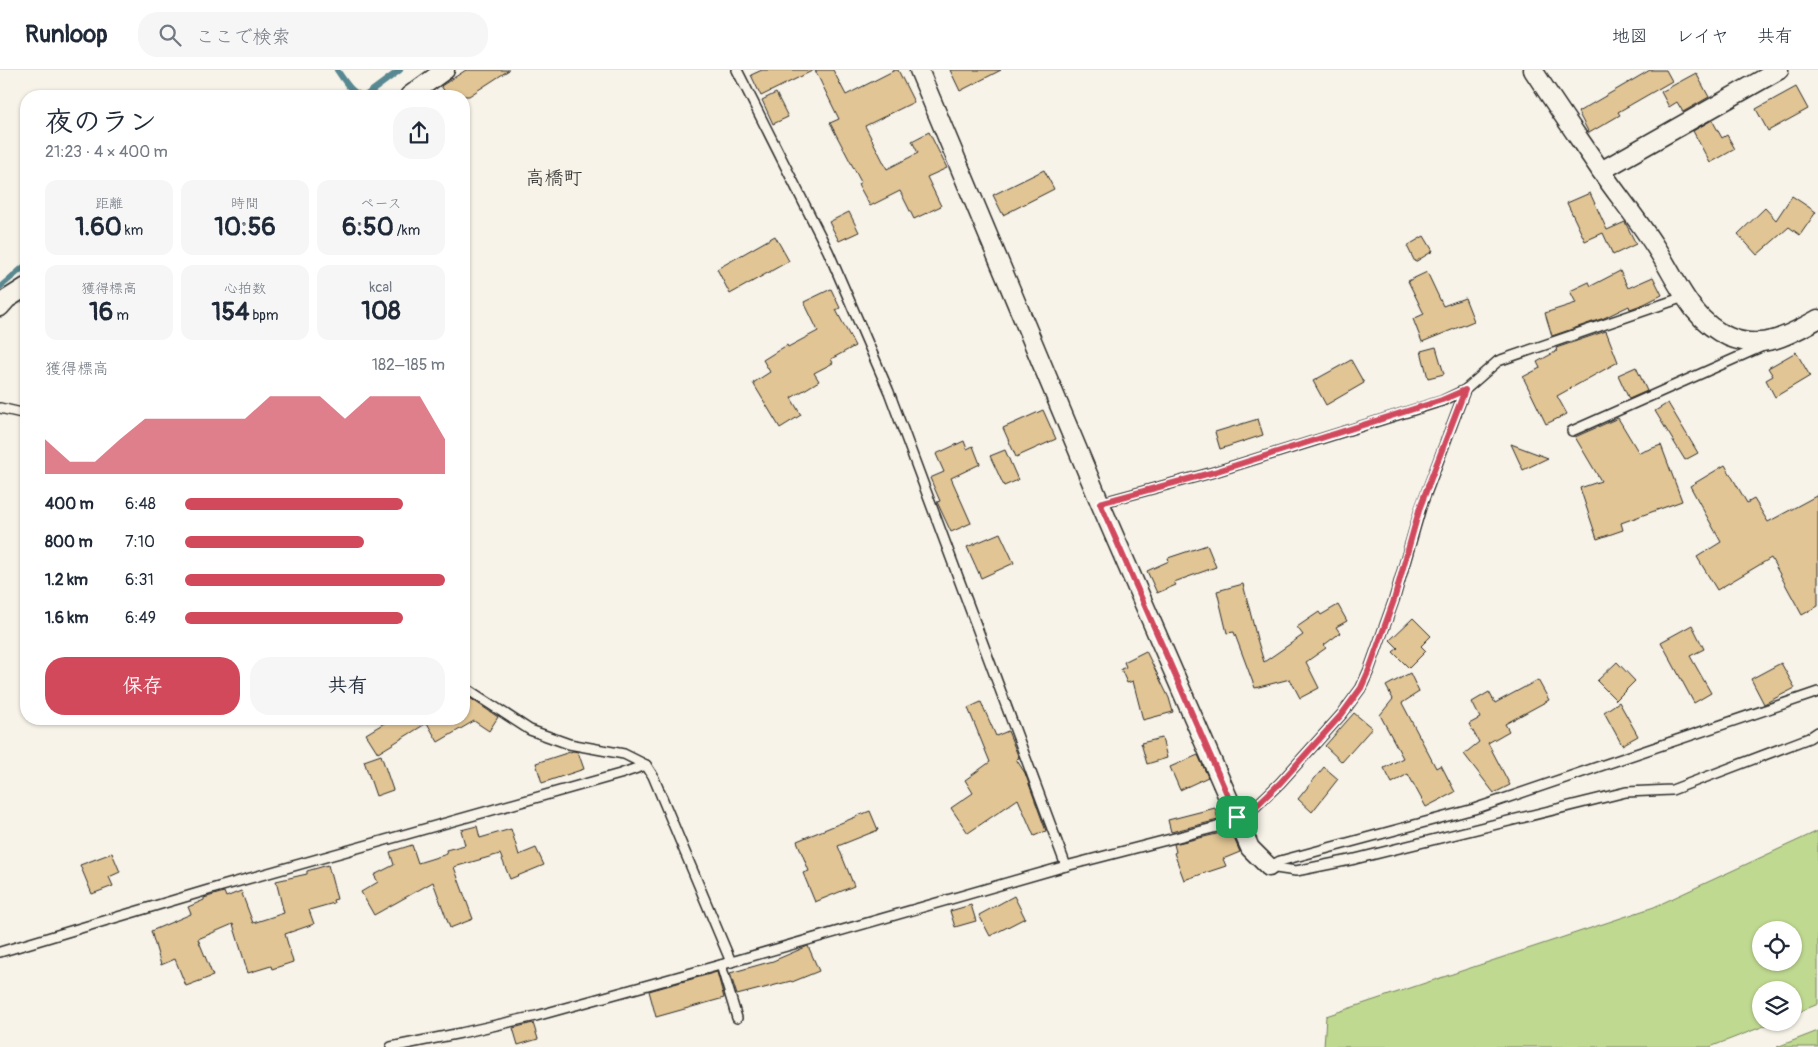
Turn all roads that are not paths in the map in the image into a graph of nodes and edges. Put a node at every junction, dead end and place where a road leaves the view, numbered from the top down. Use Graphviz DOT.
graph roads {
  1 [pos="445,70"];
  2 [pos="738,70"];
  3 [pos="919,70"];
  4 [pos="1533,70"];
  5 [pos="1779,70"];
  6 [pos="417,90"];
  7 [pos="1601,171"];
  8 [pos="20,291"];
  9 [pos="1684,297"];
  10 [pos="0,308"];
  11 [pos="1818,319"];
  12 [pos="1769,343"];
  13 [pos="1465,390"];
  14 [pos="0,408"];
  15 [pos="20,413"];
  16 [pos="1572,431"];
  17 [pos="1100,503"];
  18 [pos="470,691"];
  19 [pos="1818,692"];
  20 [pos="1818,732"];
  21 [pos="646,765"];
  22 [pos="1237,817"];
  23 [pos="1066,866"];
  24 [pos="1269,867"];
  25 [pos="0,952"];
  26 [pos="731,962"];
  27 [pos="721,965"];
  28 [pos="736,1018"];
  29 [pos="391,1047"];
  1 -- 6 [label="street"];
  2 -- 23 [label="lane"];
  3 -- 17 [label="street"];
  4 -- 7 [label="street"];
  5 -- 7 [label="street"];
  7 -- 9 [label="street"];
  8 -- 10 [label="street"];
  9 -- 12 [label="street"];
  9 -- 13 [label="lane"];
  11 -- 12 [label="street"];
  12 -- 16 [label="lane"];
  13 -- 17 [label="lane"];
  13 -- 22 [label="lane"];
  14 -- 15 [label="lane"];
  17 -- 22 [label="street"];
  18 -- 21 [label="lane"];
  19 -- 24 [label="lane"];
  20 -- 24 [label="lane"];
  21 -- 25 [label="lane"];
  21 -- 26 [label="lane"];
  22 -- 23 [label="lane"];
  22 -- 24 [label="street"];
  23 -- 26 [label="lane"];
  26 -- 27 [label="lane"];
  27 -- 28 [label="lane"];
  27 -- 29 [label="lane"];
}
